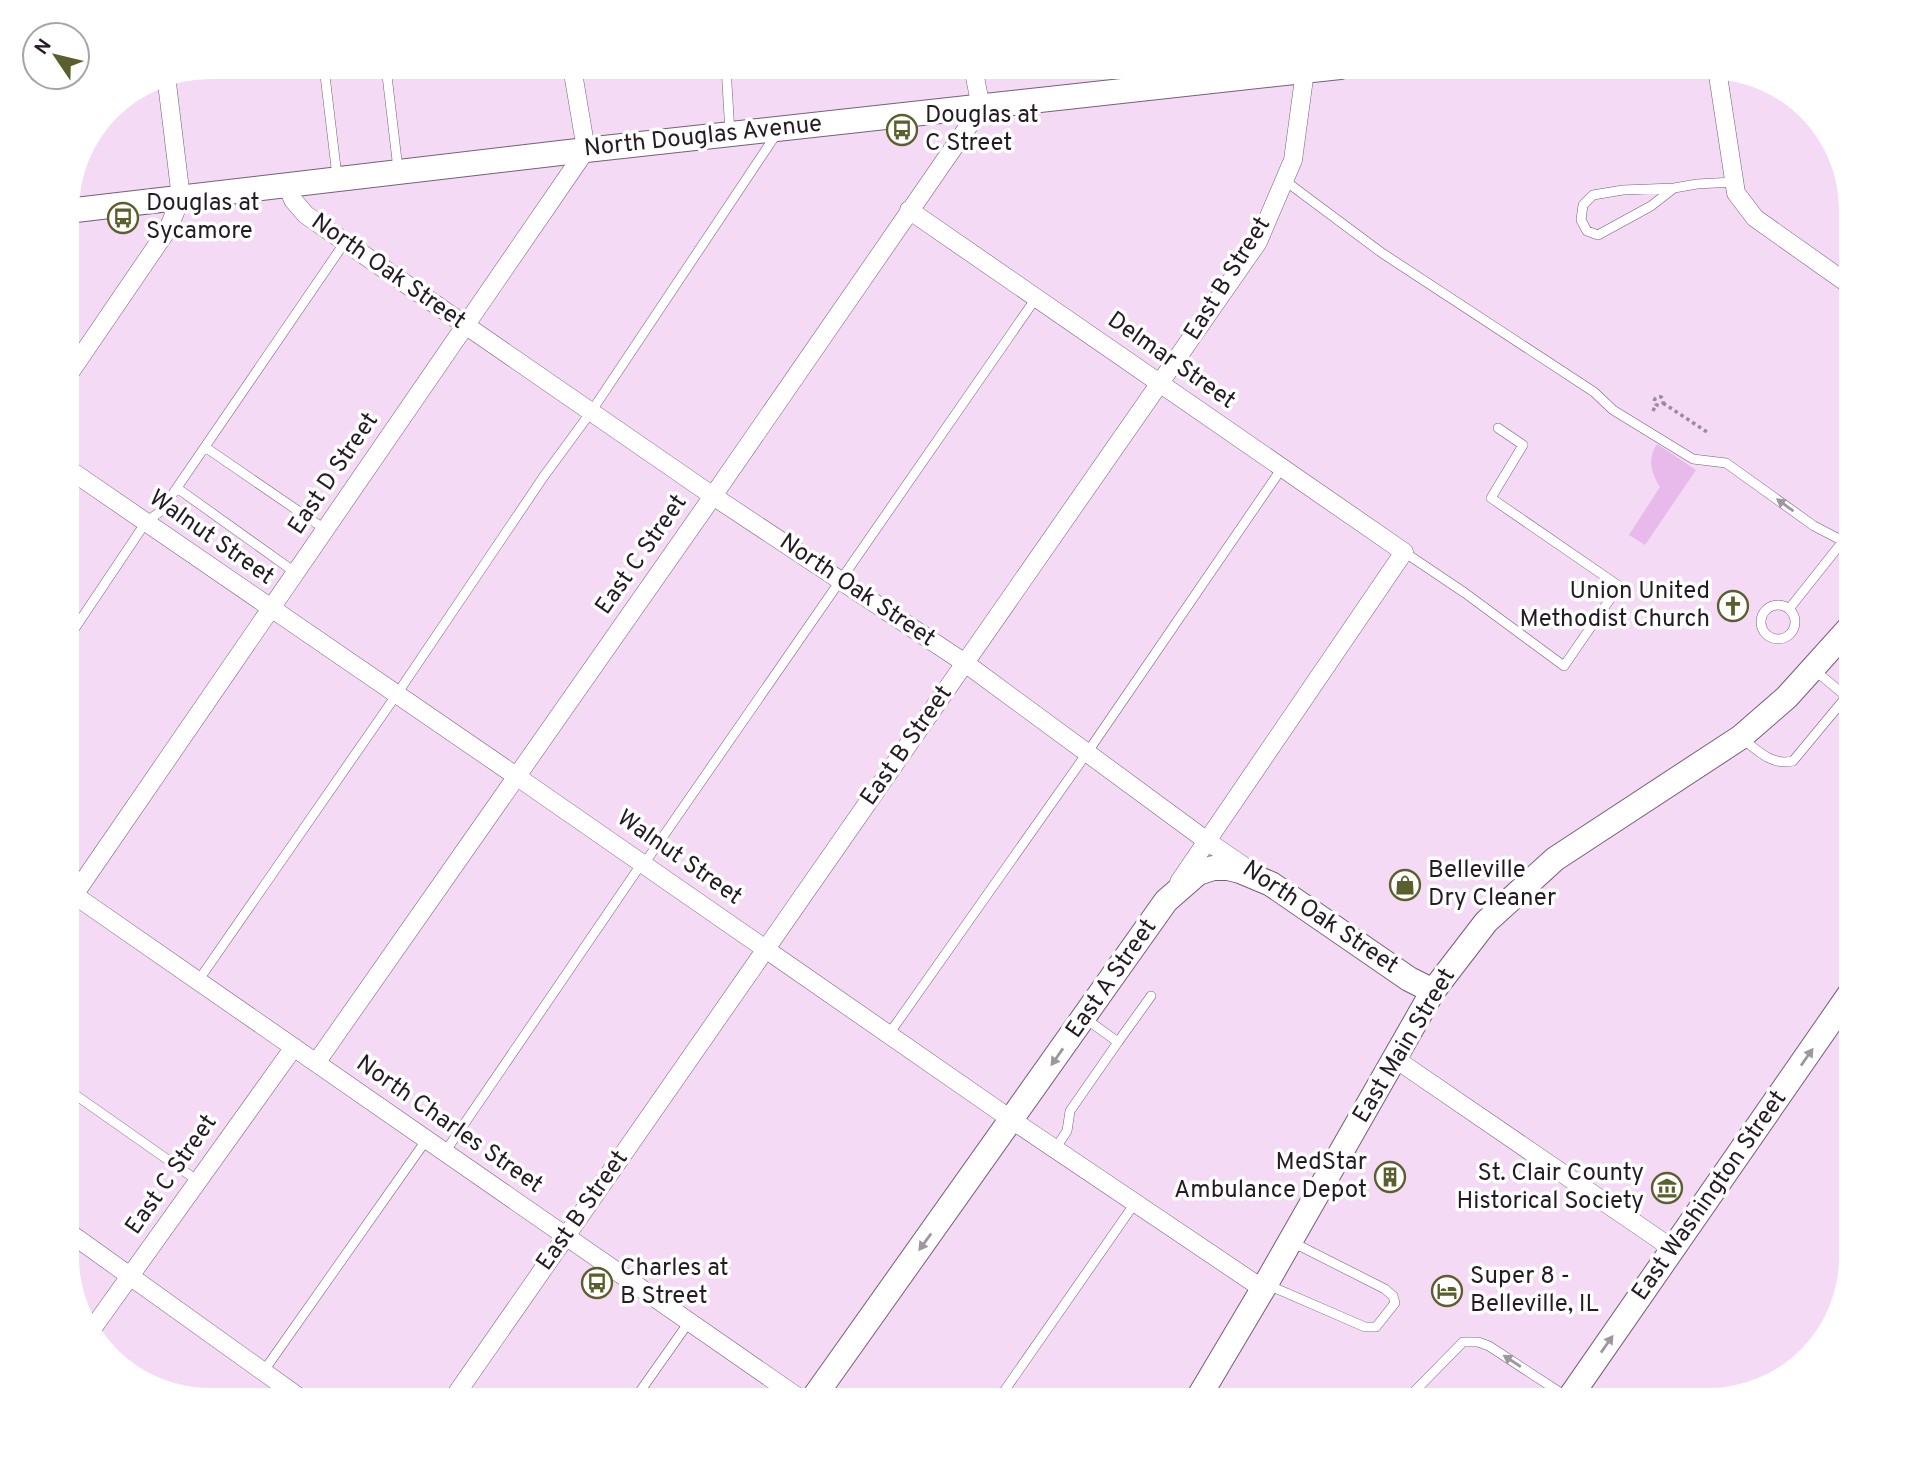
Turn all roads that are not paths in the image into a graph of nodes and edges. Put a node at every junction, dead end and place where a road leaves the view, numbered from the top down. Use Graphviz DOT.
graph roads {
  1 [pos="325,79"];
  2 [pos="387,79"];
  3 [pos="574,79"];
  4 [pos="727,79"];
  5 [pos="975,79"];
  6 [pos="1142,79"];
  7 [pos="1304,79"];
  8 [pos="1719,80"];
  9 [pos="167,86"];
  10 [pos="981,108"];
  11 [pos="779,129"];
  12 [pos="730,135"];
  13 [pos="586,150"];
  14 [pos="398,172"];
  15 [pos="337,179"];
  16 [pos="1284,180"];
  17 [pos="1734,182"];
  18 [pos="287,185"];
  19 [pos="1674,188"];
  20 [pos="181,198"];
  21 [pos="79,210"];
  22 [pos="909,210"];
  23 [pos="345,242"];
  24 [pos="1839,277"];
  25 [pos="1036,298"];
  26 [pos="466,326"];
  27 [pos="79,359"];
  28 [pos="1161,384"];
  29 [pos="591,412"];
  30 [pos="1498,428"];
  31 [pos="205,447"];
  32 [pos="1282,468"];
  33 [pos="79,476"];
  34 [pos="177,488"];
  35 [pos="713,496"];
  36 [pos="146,522"];
  37 [pos="326,530"];
  38 [pos="1839,538"];
  39 [pos="1839,551"];
  40 [pos="1404,552"];
  41 [pos="296,573"];
  42 [pos="840,580"];
  43 [pos="271,609"];
  44 [pos="1789,610"];
  45 [pos="79,622"];
  46 [pos="1839,643"];
  47 [pos="965,663"];
  48 [pos="1813,668"];
  49 [pos="1839,687"];
  50 [pos="397,694"];
  51 [pos="1839,706"];
  52 [pos="1741,737"];
  53 [pos="1087,753"];
  54 [pos="516,776"];
  55 [pos="1207,841"];
  56 [pos="643,863"];
  57 [pos="79,880"];
  58 [pos="1271,884"];
  59 [pos="79,899"];
  60 [pos="1167,901"];
  61 [pos="767,949"];
  62 [pos="198,981"];
  63 [pos="1433,991"];
  64 [pos="1151,996"];
  65 [pos="1839,1011"];
  66 [pos="1084,1018"];
  67 [pos="889,1034"];
  68 [pos="1118,1042"];
  69 [pos="294,1047"];
  70 [pos="1394,1058"];
  71 [pos="316,1063"];
  72 [pos="79,1097"];
  73 [pos="1012,1120"];
  74 [pos="427,1139"];
  75 [pos="1055,1149"];
  76 [pos="445,1152"];
  77 [pos="198,1181"];
  78 [pos="1135,1203"];
  79 [pos="566,1236"];
  80 [pos="79,1240"];
  81 [pos="1291,1241"];
  82 [pos="1673,1249"];
  83 [pos="130,1277"];
  84 [pos="1265,1287"];
  85 [pos="689,1322"];
  86 [pos="97,1323"];
  87 [pos="262,1371"];
  88 [pos="285,1388"];
  89 [pos="461,1388"];
  90 [pos="643,1388"];
  91 [pos="783,1388"];
  92 [pos="821,1388"];
  93 [pos="1007,1388"];
  94 [pos="1205,1388"];
  95 [pos="1420,1388"];
  96 [pos="1551,1388"];
  97 [pos="1577,1388"];
  1 -- 15 [label="lane"];
  2 -- 14 [label="lane"];
  3 -- 13 [label="street"];
  4 -- 12 [label="lane"];
  5 -- 10 [label="street"];
  6 -- 10 [label="main road, North Douglas Avenue"];
  7 -- 16 [label="street, East B Street"];
  8 -- 17 [label="street"];
  9 -- 20 [label="street"];
  10 -- 11 [label="main road, North Douglas Avenue"];
  10 -- 22 [label="street, East C Street"];
  11 -- 12 [label="main road, North Douglas Avenue"];
  11 -- 29 [label="lane"];
  12 -- 13 [label="main road, North Douglas Avenue"];
  13 -- 14 [label="main road, North Douglas Avenue"];
  13 -- 26 [label="street, East D Street"];
  14 -- 15 [label="main road, North Douglas Avenue"];
  15 -- 18 [label="main road, North Douglas Avenue"];
  16 -- 28 [label="street, East B Street"];
  38 -- 16 [label="lane, one-way"];
  17 -- 19 [label="lane"];
  17 -- 24 [label="street"];
  18 -- 20 [label="main road, North Douglas Avenue"];
  18 -- 23 [label="street, North Oak Street"];
  19 -- 19 [label="lane"];
  20 -- 21 [label="main road, North Douglas Avenue"];
  20 -- 27 [label="street"];
  22 -- 25 [label="street, Delmar Street"];
  22 -- 35 [label="street, East C Street"];
  23 -- 26 [label="street, North Oak Street"];
  23 -- 31 [label="lane"];
  25 -- 28 [label="street, Delmar Street"];
  25 -- 42 [label="lane"];
  26 -- 29 [label="street, North Oak Street"];
  26 -- 37 [label="street, East D Street"];
  28 -- 32 [label="street, Delmar Street"];
  28 -- 47 [label="street, East B Street"];
  29 -- 35 [label="street, North Oak Street"];
  29 -- 50 [label="lane"];
  30 -- 40 [label="lane"];
  31 -- 34 [label="lane"];
  31 -- 37 [label="lane"];
  32 -- 40 [label="street, Delmar Street"];
  32 -- 53 [label="lane"];
  33 -- 36 [label="street, Walnut Street"];
  34 -- 36 [label="lane"];
  34 -- 41 [label="lane"];
  35 -- 42 [label="street, North Oak Street"];
  35 -- 54 [label="street, East C Street"];
  36 -- 43 [label="street, Walnut Street"];
  36 -- 45 [label="lane"];
  37 -- 41 [label="street, East D Street"];
  39 -- 44 [label="lane"];
  40 -- 55 [label="street, East A Street"];
  41 -- 43 [label="street, East D Street"];
  42 -- 47 [label="street, North Oak Street"];
  42 -- 56 [label="lane"];
  43 -- 50 [label="street, Walnut Street"];
  43 -- 57 [label="street, East D Street"];
  46 -- 48 [label="main road, East Main Street"];
  47 -- 53 [label="street, North Oak Street"];
  47 -- 61 [label="street, East B Street"];
  48 -- 49 [label="lane"];
  48 -- 52 [label="main road, East Main Street"];
  50 -- 54 [label="street, Walnut Street"];
  50 -- 62 [label="lane"];
  51 -- 52 [label="lane"];
  52 -- 63 [label="main road, East Main Street"];
  53 -- 55 [label="street, North Oak Street"];
  53 -- 67 [label="lane"];
  54 -- 56 [label="street, Walnut Street"];
  54 -- 71 [label="street, East C Street"];
  55 -- 58 [label="street, North Oak Street"];
  55 -- 60 [label="street, East A Street"];
  56 -- 61 [label="street, Walnut Street"];
  56 -- 76 [label="lane"];
  58 -- 60 [label="main road"];
  58 -- 63 [label="main road, North Oak Street"];
  59 -- 62 [label="street, North Charles Street"];
  60 -- 66 [label="main road, East A Street"];
  61 -- 67 [label="street, Walnut Street"];
  61 -- 79 [label="street, East B Street"];
  62 -- 69 [label="street, North Charles Street"];
  63 -- 70 [label="main road, East Main Street"];
  64 -- 68 [label="lane"];
  82 -- 65 [label="main road, East Washington Street, one-way"];
  66 -- 68 [label="lane"];
  66 -- 73 [label="main road, East A Street, one-way"];
  67 -- 73 [label="street, Walnut Street"];
  68 -- 75 [label="lane"];
  69 -- 71 [label="street, North Charles Street"];
  69 -- 77 [label="street, East C Street"];
  70 -- 81 [label="main road, East Main Street"];
  70 -- 82 [label="street"];
  71 -- 74 [label="street, North Charles Street"];
  72 -- 77 [label="lane"];
  73 -- 75 [label="street, Walnut Street"];
  73 -- 92 [label="main road, East A Street, one-way"];
  74 -- 76 [label="street, North Charles Street"];
  74 -- 87 [label="lane"];
  75 -- 78 [label="street, Walnut Street"];
  76 -- 79 [label="street, North Charles Street"];
  77 -- 83 [label="street, East C Street"];
  78 -- 84 [label="street, Walnut Street"];
  78 -- 93 [label="lane"];
  79 -- 85 [label="street, North Charles Street"];
  79 -- 89 [label="street, East B Street"];
  80 -- 83 [label="street"];
  81 -- 84 [label="main road, East Main Street"];
  81 -- 84 [label="lane"];
  97 -- 82 [label="main road, East Washington Street, one-way"];
  83 -- 86 [label="street, East C Street"];
  83 -- 87 [label="street"];
  84 -- 94 [label="main road, East Main Street"];
  85 -- 90 [label="lane"];
  85 -- 91 [label="street, North Charles Street"];
  87 -- 88 [label="street"];
  96 -- 95 [label="lane, one-way"];
}
